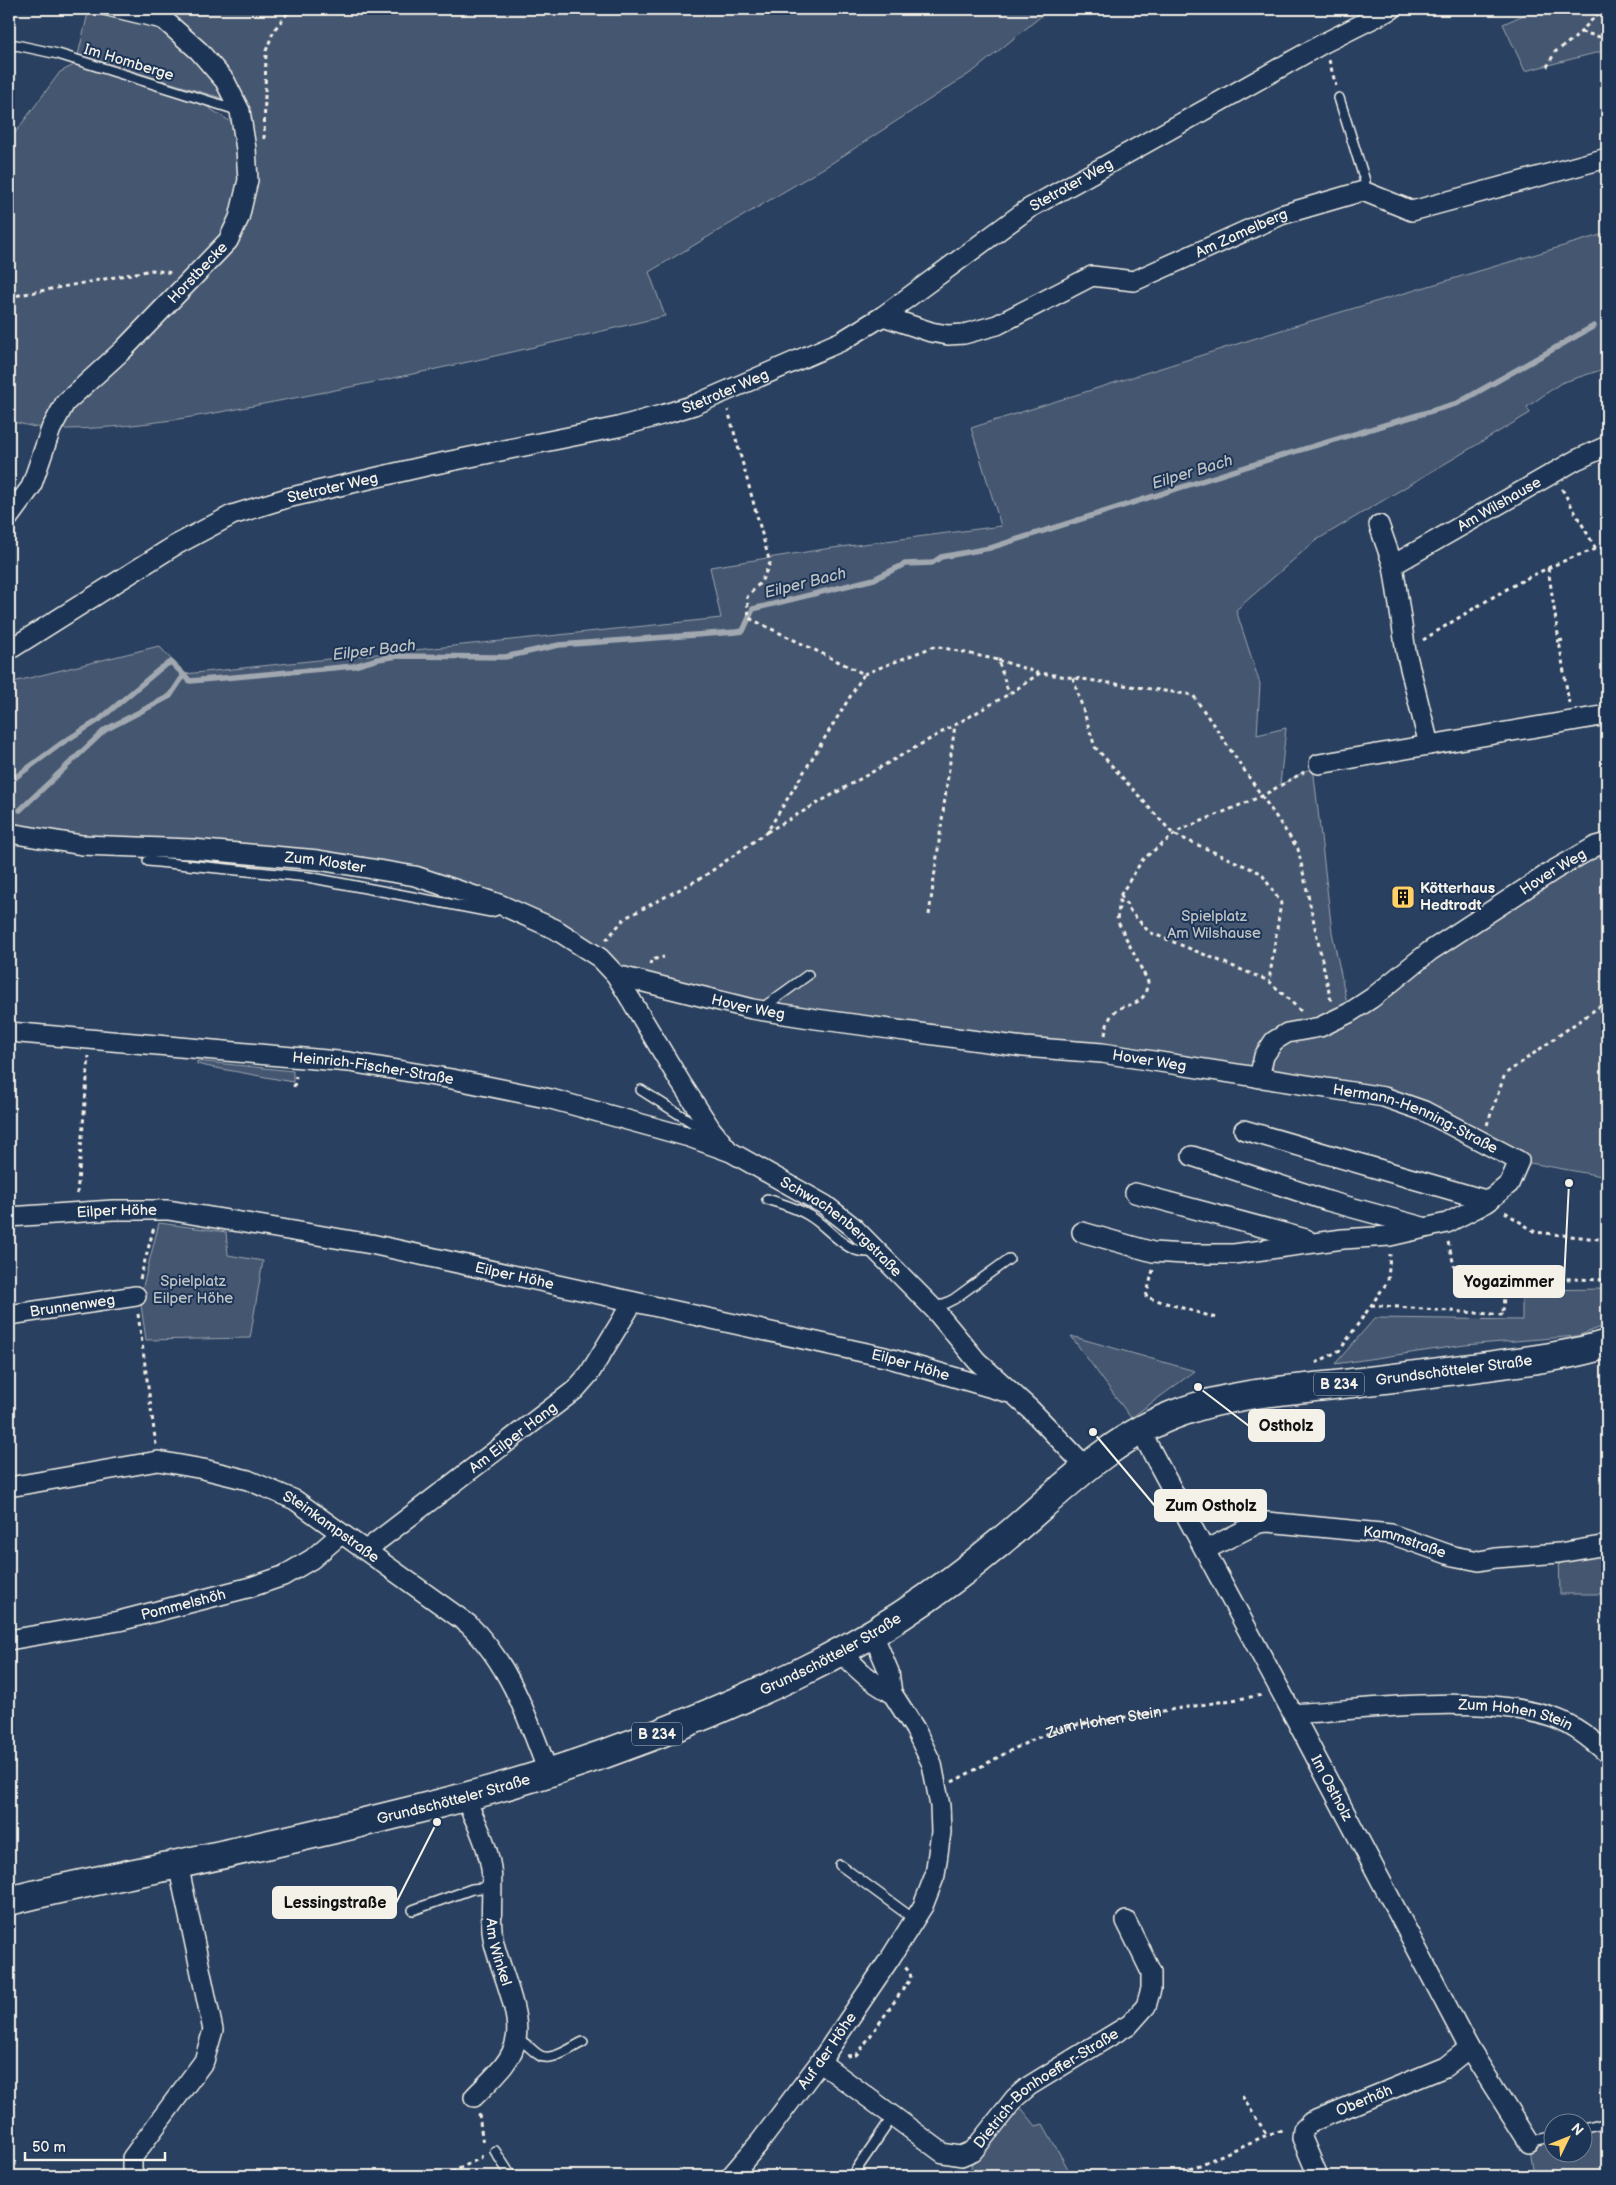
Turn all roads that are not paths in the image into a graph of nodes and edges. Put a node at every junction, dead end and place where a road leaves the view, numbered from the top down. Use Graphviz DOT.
graph roads {
  1 [pos="99,9"];
  2 [pos="152,9"];
  3 [pos="1392,9"];
  4 [pos="172,26"];
  5 [pos="9,48"];
  6 [pos="1338,94"];
  7 [pos="240,111"];
  8 [pos="1607,158"];
  9 [pos="1365,181"];
  10 [pos="883,316"];
  11 [pos="1607,446"];
  12 [pos="9,517"];
  13 [pos="1379,525"];
  14 [pos="1393,566"];
  15 [pos="9,650"];
  16 [pos="1607,715"];
  17 [pos="1429,745"];
  18 [pos="1319,764"];
  19 [pos="9,833"];
  20 [pos="1607,843"];
  21 [pos="148,861"];
  22 [pos="499,904"];
  23 [pos="616,975"];
  24 [pos="808,975"];
  25 [pos="759,1010"];
  26 [pos="9,1032"];
  27 [pos="1259,1078"];
  28 [pos="641,1090"];
  29 [pos="1244,1130"];
  30 [pos="724,1146"];
  31 [pos="1192,1156"];
  32 [pos="1135,1193"];
  33 [pos="768,1199"];
  34 [pos="1489,1201"];
  35 [pos="9,1217"];
  36 [pos="1435,1226"];
  37 [pos="1082,1232"];
  38 [pos="1317,1242"];
  39 [pos="878,1250"];
  40 [pos="1009,1259"];
  41 [pos="136,1296"];
  42 [pos="633,1302"];
  43 [pos="934,1309"];
  44 [pos="9,1314"];
  45 [pos="1607,1344"];
  46 [pos="1013,1394"];
  47 [pos="1140,1430"];
  48 [pos="1086,1468"];
  49 [pos="9,1487"];
  50 [pos="341,1534"];
  51 [pos="1607,1545"];
  52 [pos="366,1550"];
  53 [pos="1205,1550"];
  54 [pos="873,1634"];
  55 [pos="9,1640"];
  56 [pos="842,1651"];
  57 [pos="892,1692"];
  58 [pos="1293,1714"];
  59 [pos="1607,1753"];
  60 [pos="548,1772"];
  61 [pos="464,1796"];
  62 [pos="178,1864"];
  63 [pos="840,1865"];
  64 [pos="491,1887"];
  65 [pos="9,1901"];
  66 [pos="413,1910"];
  67 [pos="915,1920"];
  68 [pos="1126,1921"];
  69 [pos="516,2039"];
  70 [pos="583,2042"];
  71 [pos="1469,2048"];
  72 [pos="823,2056"];
  73 [pos="474,2097"];
  74 [pos="893,2116"];
  75 [pos="1607,2122"];
  76 [pos="1594,2126"];
  77 [pos="1544,2139"];
  78 [pos="1529,2143"];
  79 [pos="495,2151"];
  80 [pos="135,2176"];
  81 [pos="511,2176"];
  82 [pos="731,2176"];
  83 [pos="852,2176"];
  84 [pos="1318,2176"];
  1 -- 4 [label="lane"];
  2 -- 4 [label="street, Horstbecke"];
  3 -- 10 [label="street, Stetroter Weg"];
  4 -- 7 [label="street, Horstbecke"];
  5 -- 7 [label="lane, Im Homberge"];
  6 -- 9 [label="lane"];
  7 -- 12 [label="street, Horstbecke"];
  8 -- 10 [label="street, Am Zamelberg"];
  10 -- 15 [label="street, Stetroter Weg"];
  11 -- 14 [label="street, Am Wilshause"];
  13 -- 14 [label="street"];
  14 -- 17 [label="street"];
  16 -- 17 [label="street"];
  17 -- 18 [label="street"];
  19 -- 22 [label="street, Zum Kloster"];
  20 -- 27 [label="street, Hover Weg"];
  21 -- 22 [label="lane"];
  22 -- 23 [label="street, Zum Kloster"];
  23 -- 25 [label="street, Hover Weg"];
  23 -- 30 [label="street, Schwachenbergstraße"];
  24 -- 25 [label="lane"];
  25 -- 27 [label="street, Hover Weg"];
  26 -- 30 [label="street, Heinrich-Fischer-Straße"];
  27 -- 34 [label="street, Hermann-Henning-Straße"];
  28 -- 30 [label="lane"];
  29 -- 34 [label="street"];
  30 -- 39 [label="street, Schwachenbergstraße"];
  31 -- 36 [label="street"];
  32 -- 38 [label="street, Hermann-Henning-Straße"];
  33 -- 39 [label="lane"];
  34 -- 36 [label="street, Hermann-Henning-Straße"];
  35 -- 42 [label="street, Eilper Höhe"];
  36 -- 38 [label="street, Hermann-Henning-Straße"];
  37 -- 38 [label="street, Hermann-Henning-Straße"];
  39 -- 43 [label="street, Schwachenbergstraße"];
  40 -- 43 [label="lane"];
  41 -- 44 [label="street, Brunnenweg"];
  42 -- 46 [label="street, Eilper Höhe"];
  42 -- 52 [label="street, Am Eilper Hang"];
  43 -- 46 [label="street, Schwachenbergstraße"];
  45 -- 47 [label="main road, Grundschötteler Straße / B 234"];
  46 -- 48 [label="street, Schwachenbergstraße"];
  47 -- 48 [label="main road, Grundschötteler Straße / B 234"];
  47 -- 53 [label="street, Im Ostholz"];
  48 -- 54 [label="main road, Grundschötteler Straße / B 234"];
  49 -- 50 [label="street, Steinkampstraße"];
  50 -- 52 [label="street, Steinkampstraße"];
  50 -- 55 [label="street, Pommelshöh"];
  51 -- 53 [label="street, Kammstraße"];
  52 -- 60 [label="street, Steinkampstraße"];
  53 -- 58 [label="street, Im Ostholz"];
  54 -- 56 [label="main road, Grundschötteler Straße / B 234"];
  54 -- 57 [label="street, Auf der Höhe"];
  56 -- 57 [label="street"];
  56 -- 60 [label="main road, Grundschötteler Straße / B 234"];
  57 -- 67 [label="street, Auf der Höhe"];
  58 -- 59 [label="street, Zum Hohen Stein"];
  58 -- 71 [label="street, Im Ostholz"];
  60 -- 61 [label="main road, Grundschötteler Straße / B 234"];
  61 -- 62 [label="main road, Grundschötteler Straße / B 234"];
  61 -- 64 [label="street, Am Winkel"];
  62 -- 65 [label="main road, Grundschötteler Straße / B 234"];
  62 -- 80 [label="street"];
  63 -- 67 [label="lane"];
  64 -- 66 [label="lane"];
  64 -- 69 [label="street, Am Winkel"];
  67 -- 72 [label="street, Auf der Höhe"];
  68 -- 74 [label="street, Dietrich-Bonhoeffer-Straße"];
  69 -- 70 [label="lane"];
  69 -- 73 [label="street, Am Winkel"];
  71 -- 78 [label="street, Im Ostholz"];
  71 -- 84 [label="street, Oberhöh"];
  72 -- 74 [label="street, Dietrich-Bonhoeffer-Straße"];
  72 -- 82 [label="street, Auf der Höhe"];
  74 -- 83 [label="lane"];
  75 -- 76 [label="lane"];
  77 -- 78 [label="lane"];
  79 -- 81 [label="lane"];
}
